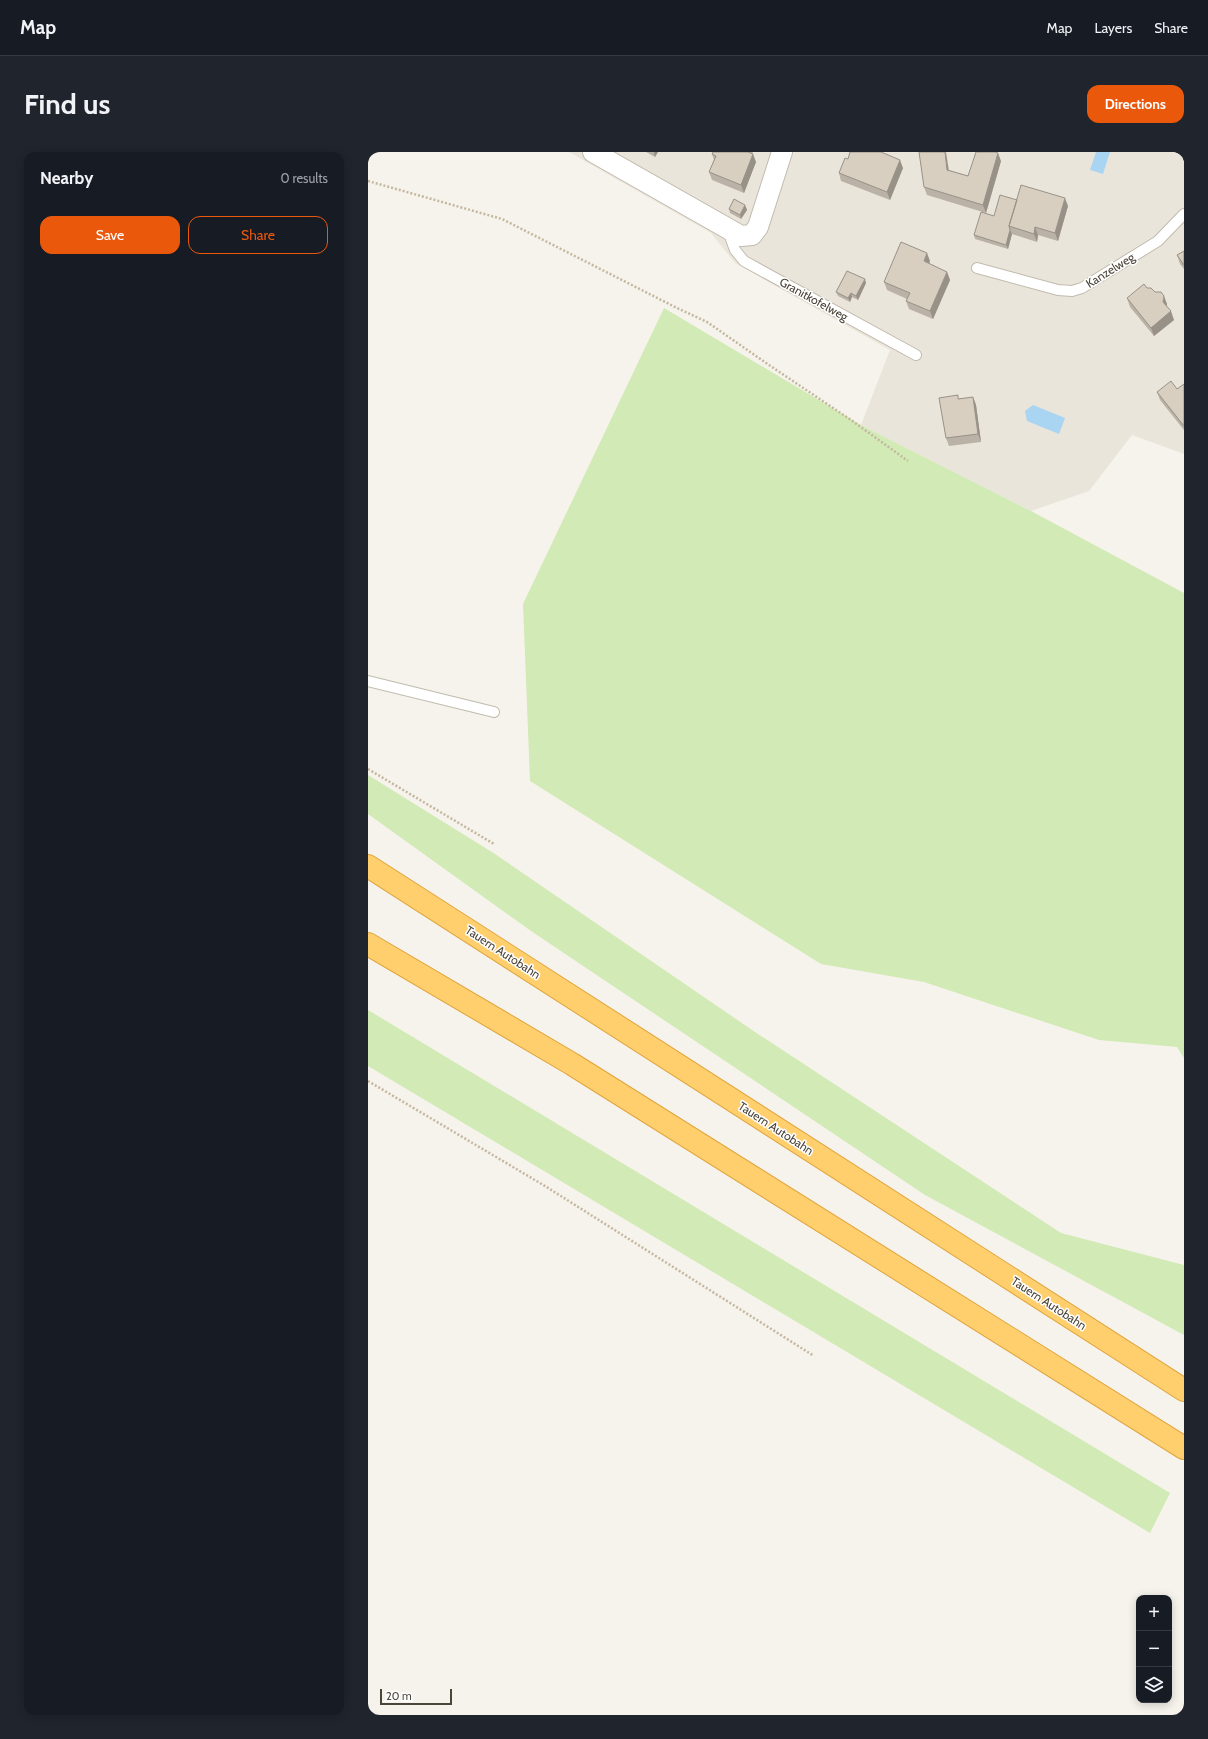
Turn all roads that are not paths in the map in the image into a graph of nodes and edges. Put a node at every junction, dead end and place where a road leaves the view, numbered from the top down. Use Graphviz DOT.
graph roads {
  1 [pos="593,152"];
  2 [pos="782,152"];
  3 [pos="1184,214"];
  4 [pos="727,229"];
  5 [pos="977,268"];
  6 [pos="916,355"];
  7 [pos="368,680"];
  8 [pos="494,712"];
  9 [pos="368,866"];
  10 [pos="368,944"];
  11 [pos="1184,1390"];
  12 [pos="1184,1448"];
  1 -- 4 [label="street"];
  2 -- 4 [label="street"];
  3 -- 5 [label="lane, Kanzelweg"];
  4 -- 6 [label="lane, Granitkofelweg"];
  7 -- 8 [label="lane"];
  9 -- 11 [label="highway, Tauern Autobahn"];
  10 -- 12 [label="highway"];
}
